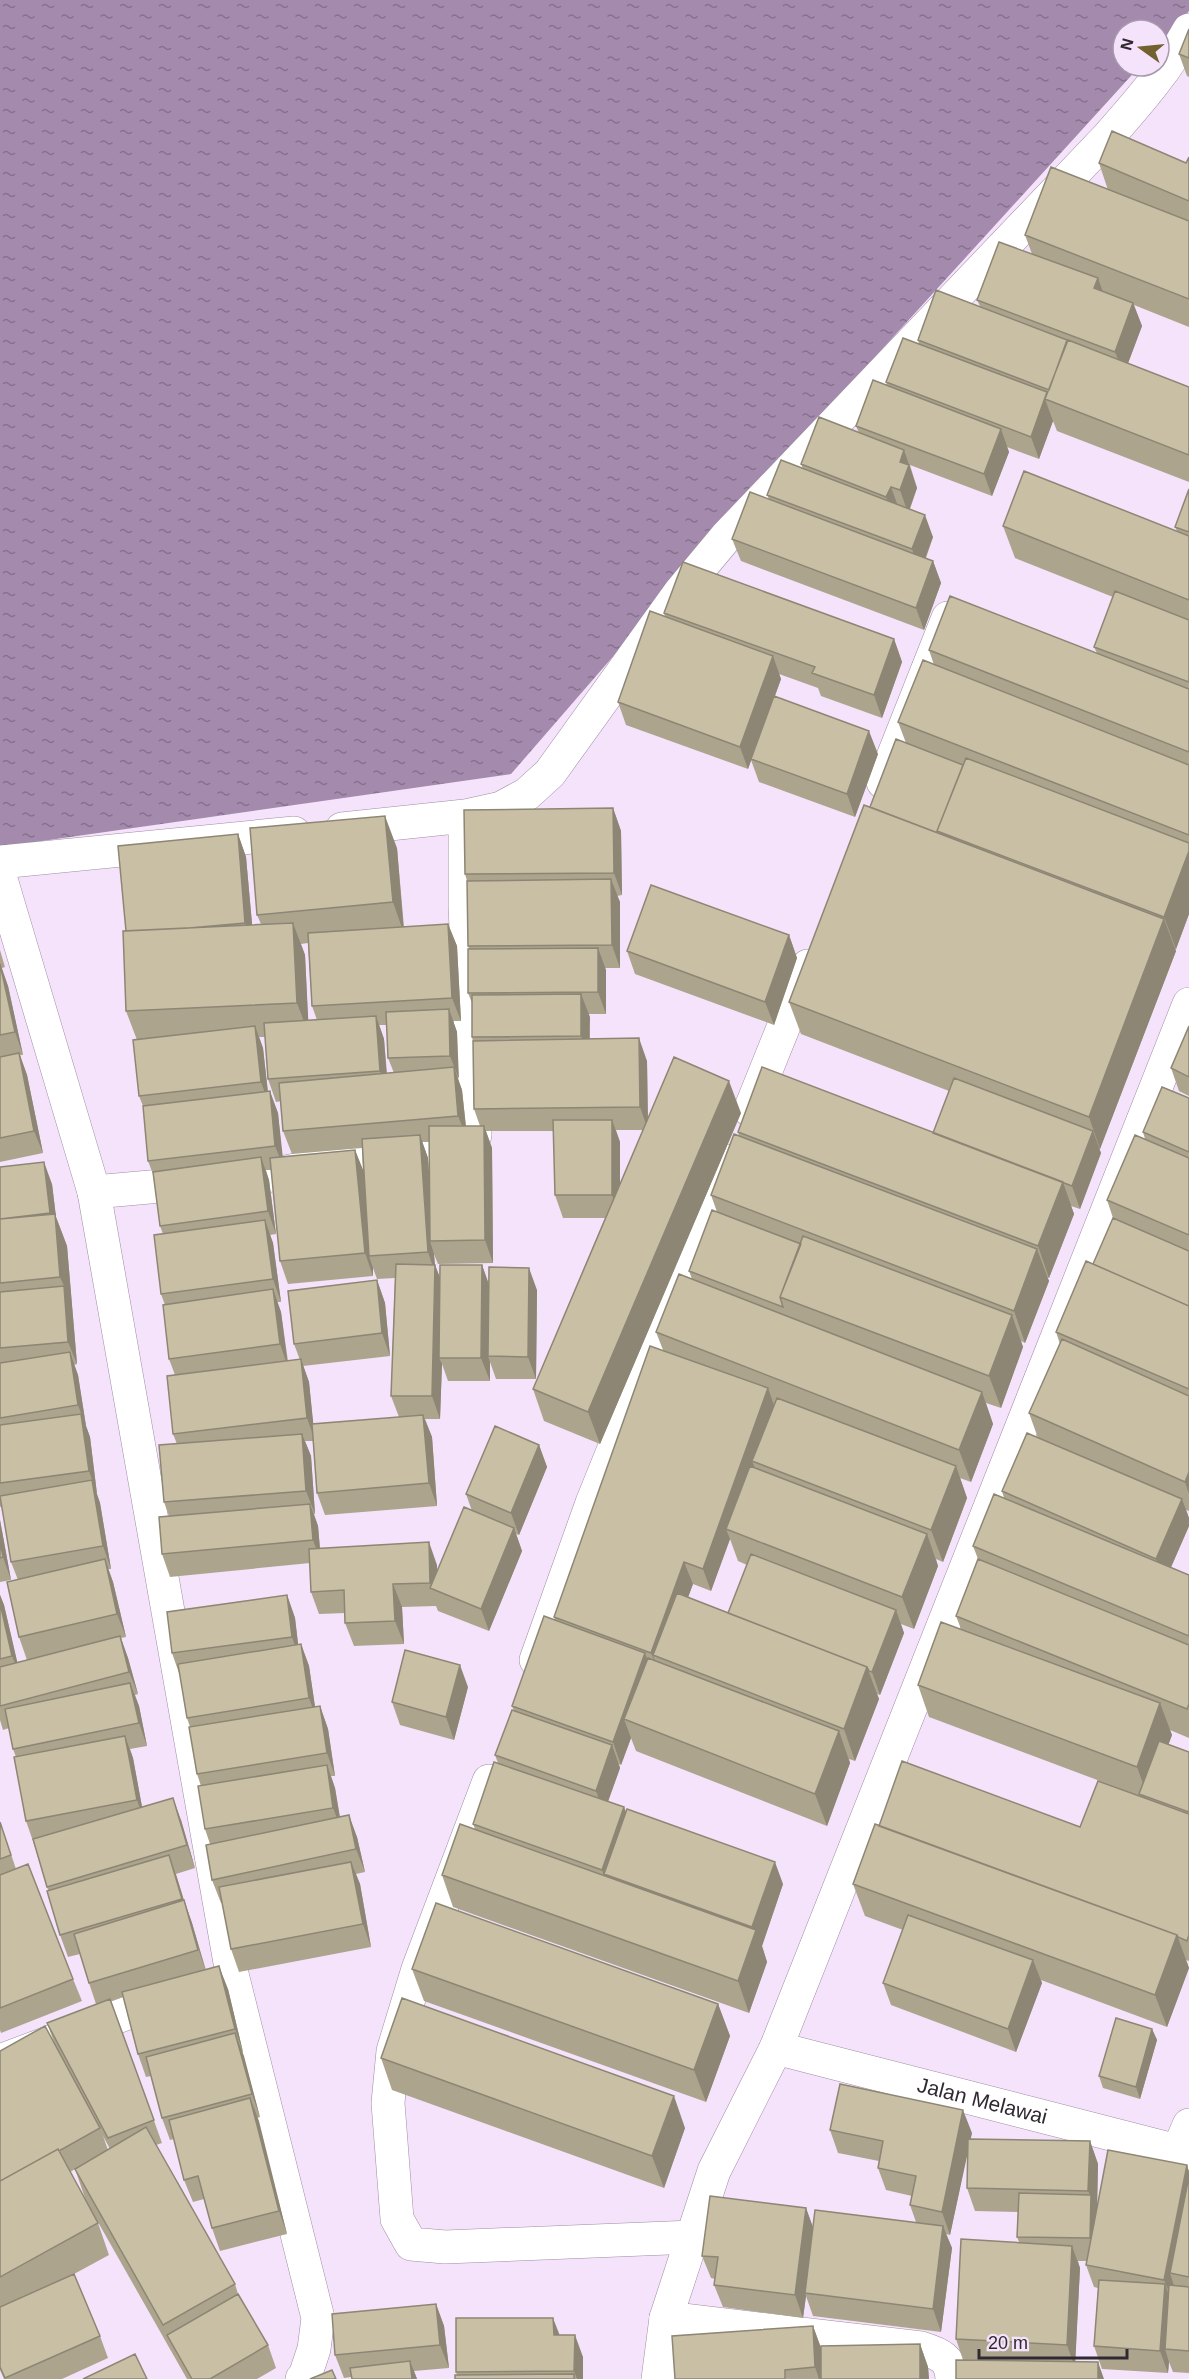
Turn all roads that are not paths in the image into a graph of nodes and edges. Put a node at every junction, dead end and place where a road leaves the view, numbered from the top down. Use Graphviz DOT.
graph roads {
  1 [pos="1189,30"];
  2 [pos="953,606"];
  3 [pos="873,806"];
  4 [pos="465,816"];
  5 [pos="0,862"];
  6 [pos="0,876"];
  7 [pos="819,939"];
  8 [pos="1189,1004"];
  9 [pos="94,1192"];
  10 [pos="526,1685"];
  11 [pos="501,1752"];
  12 [pos="232,1974"];
  13 [pos="776,2048"];
  14 [pos="2,2054"];
  15 [pos="1185,2143"];
  16 [pos="693,2236"];
  17 [pos="666,2318"];
  18 [pos="962,2377"];
  19 [pos="302,2379"];
  20 [pos="658,2379"];
  1 -- 4 [label="street"];
  2 -- 3 [label="street"];
  4 -- 5 [label="street"];
  4 -- 9 [label="street"];
  6 -- 9 [label="street"];
  7 -- 10 [label="street"];
  8 -- 13 [label="street"];
  9 -- 12 [label="street"];
  11 -- 16 [label="street"];
  12 -- 14 [label="street"];
  12 -- 19 [label="street"];
  13 -- 15 [label="street, Jalan Melawai"];
  13 -- 16 [label="street"];
  16 -- 17 [label="street"];
  17 -- 18 [label="street"];
  17 -- 20 [label="street"];
}
